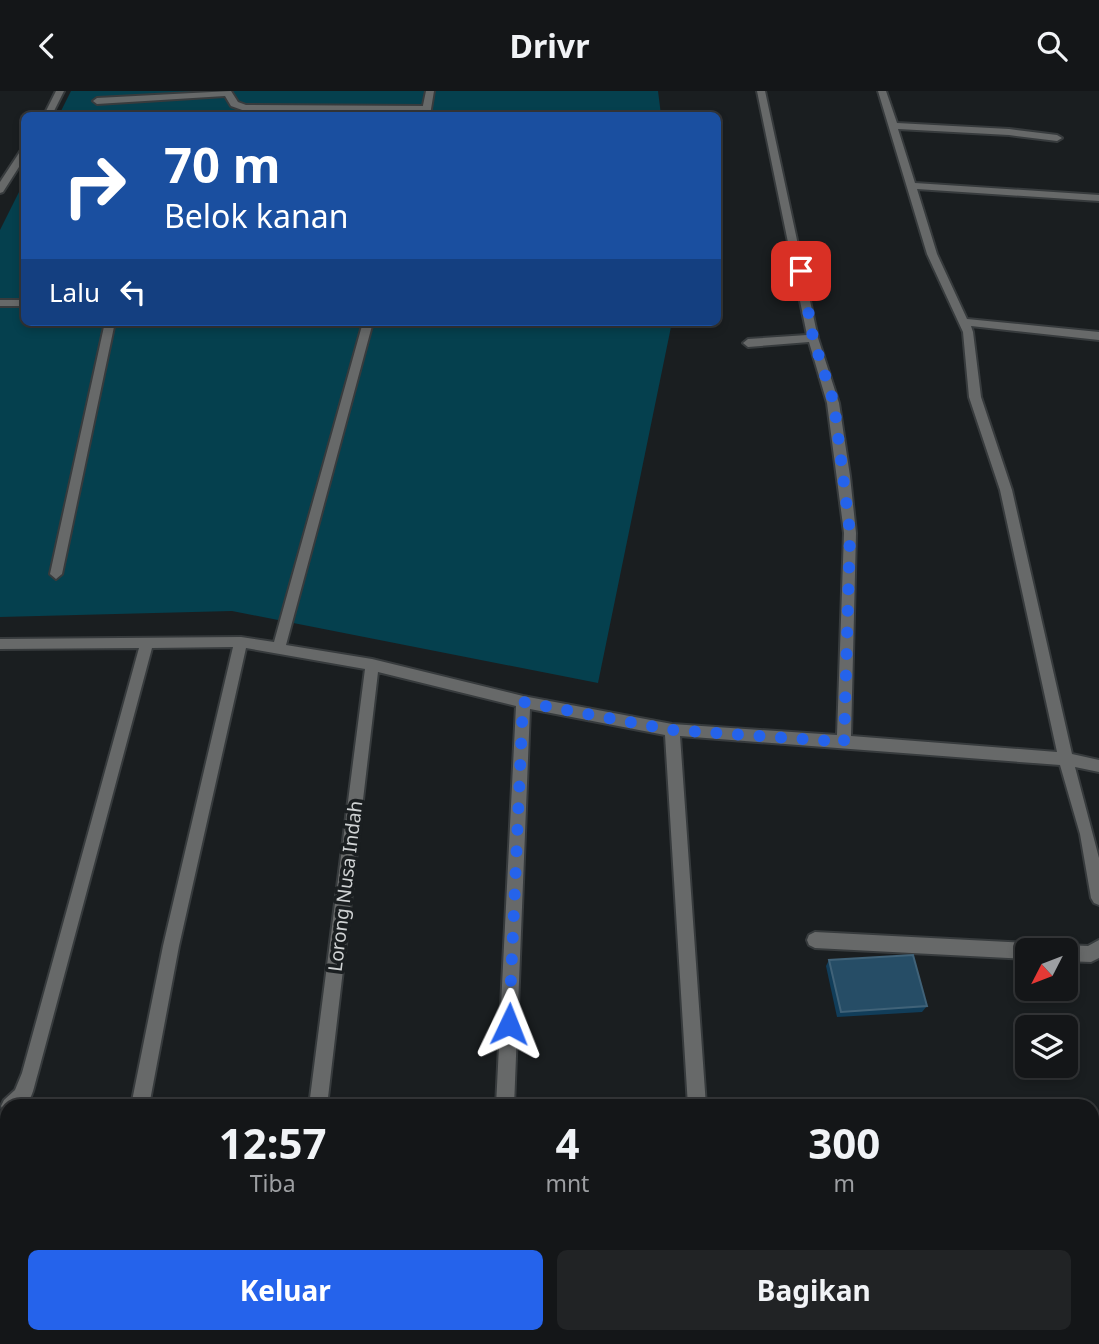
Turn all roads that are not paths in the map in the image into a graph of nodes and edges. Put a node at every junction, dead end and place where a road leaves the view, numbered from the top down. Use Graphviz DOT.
graph roads {
  1 [pos="60,91"];
  2 [pos="430,91"];
  3 [pos="761,91"];
  4 [pos="882,91"];
  5 [pos="227,92"];
  6 [pos="97,101"];
  7 [pos="50,112"];
  8 [pos="301,112"];
  9 [pos="426,112"];
  10 [pos="892,126"];
  11 [pos="1057,138"];
  12 [pos="21,157"];
  13 [pos="912,186"];
  14 [pos="0,190"];
  15 [pos="1099,198"];
  16 [pos="0,303"];
  17 [pos="21,303"];
  18 [pos="963,322"];
  19 [pos="109,326"];
  20 [pos="367,326"];
  21 [pos="1099,336"];
  22 [pos="813,338"];
  23 [pos="748,343"];
  24 [pos="56,574"];
  25 [pos="147,642"];
  26 [pos="241,642"];
  27 [pos="0,644"];
  28 [pos="279,647"];
  29 [pos="372,665"];
  30 [pos="523,702"];
  31 [pos="672,730"];
  32 [pos="844,742"];
  33 [pos="1066,759"];
  34 [pos="1099,766"];
  35 [pos="1099,898"];
  36 [pos="815,940"];
  37 [pos="1099,948"];
  38 [pos="1015,950"];
  39 [pos="1078,953"];
  40 [pos="18,1099"];
  41 [pos="141,1099"];
  42 [pos="319,1099"];
  43 [pos="505,1099"];
  44 [pos="697,1099"];
  1 -- 7 [label="street"];
  2 -- 9 [label="street"];
  3 -- 22 [label="street"];
  4 -- 10 [label="street"];
  5 -- 6 [label="street"];
  5 -- 8 [label="street"];
  8 -- 9 [label="street"];
  10 -- 11 [label="street"];
  10 -- 13 [label="street"];
  12 -- 14 [label="street"];
  13 -- 15 [label="street"];
  13 -- 18 [label="street"];
  16 -- 17 [label="street"];
  18 -- 21 [label="street"];
  18 -- 33 [label="street"];
  19 -- 24 [label="street"];
  20 -- 28 [label="street"];
  22 -- 23 [label="street"];
  22 -- 32 [label="street"];
  25 -- 26 [label="street"];
  25 -- 27 [label="street"];
  25 -- 40 [label="street"];
  26 -- 28 [label="street"];
  26 -- 41 [label="street"];
  28 -- 29 [label="street"];
  29 -- 30 [label="street"];
  29 -- 42 [label="street, Lorong Nusa Indah"];
  30 -- 31 [label="street"];
  30 -- 43 [label="street"];
  31 -- 32 [label="street"];
  31 -- 44 [label="street"];
  32 -- 33 [label="street"];
  33 -- 34 [label="street"];
  33 -- 35 [label="street"];
  36 -- 38 [label="street"];
  37 -- 39 [label="street"];
}
